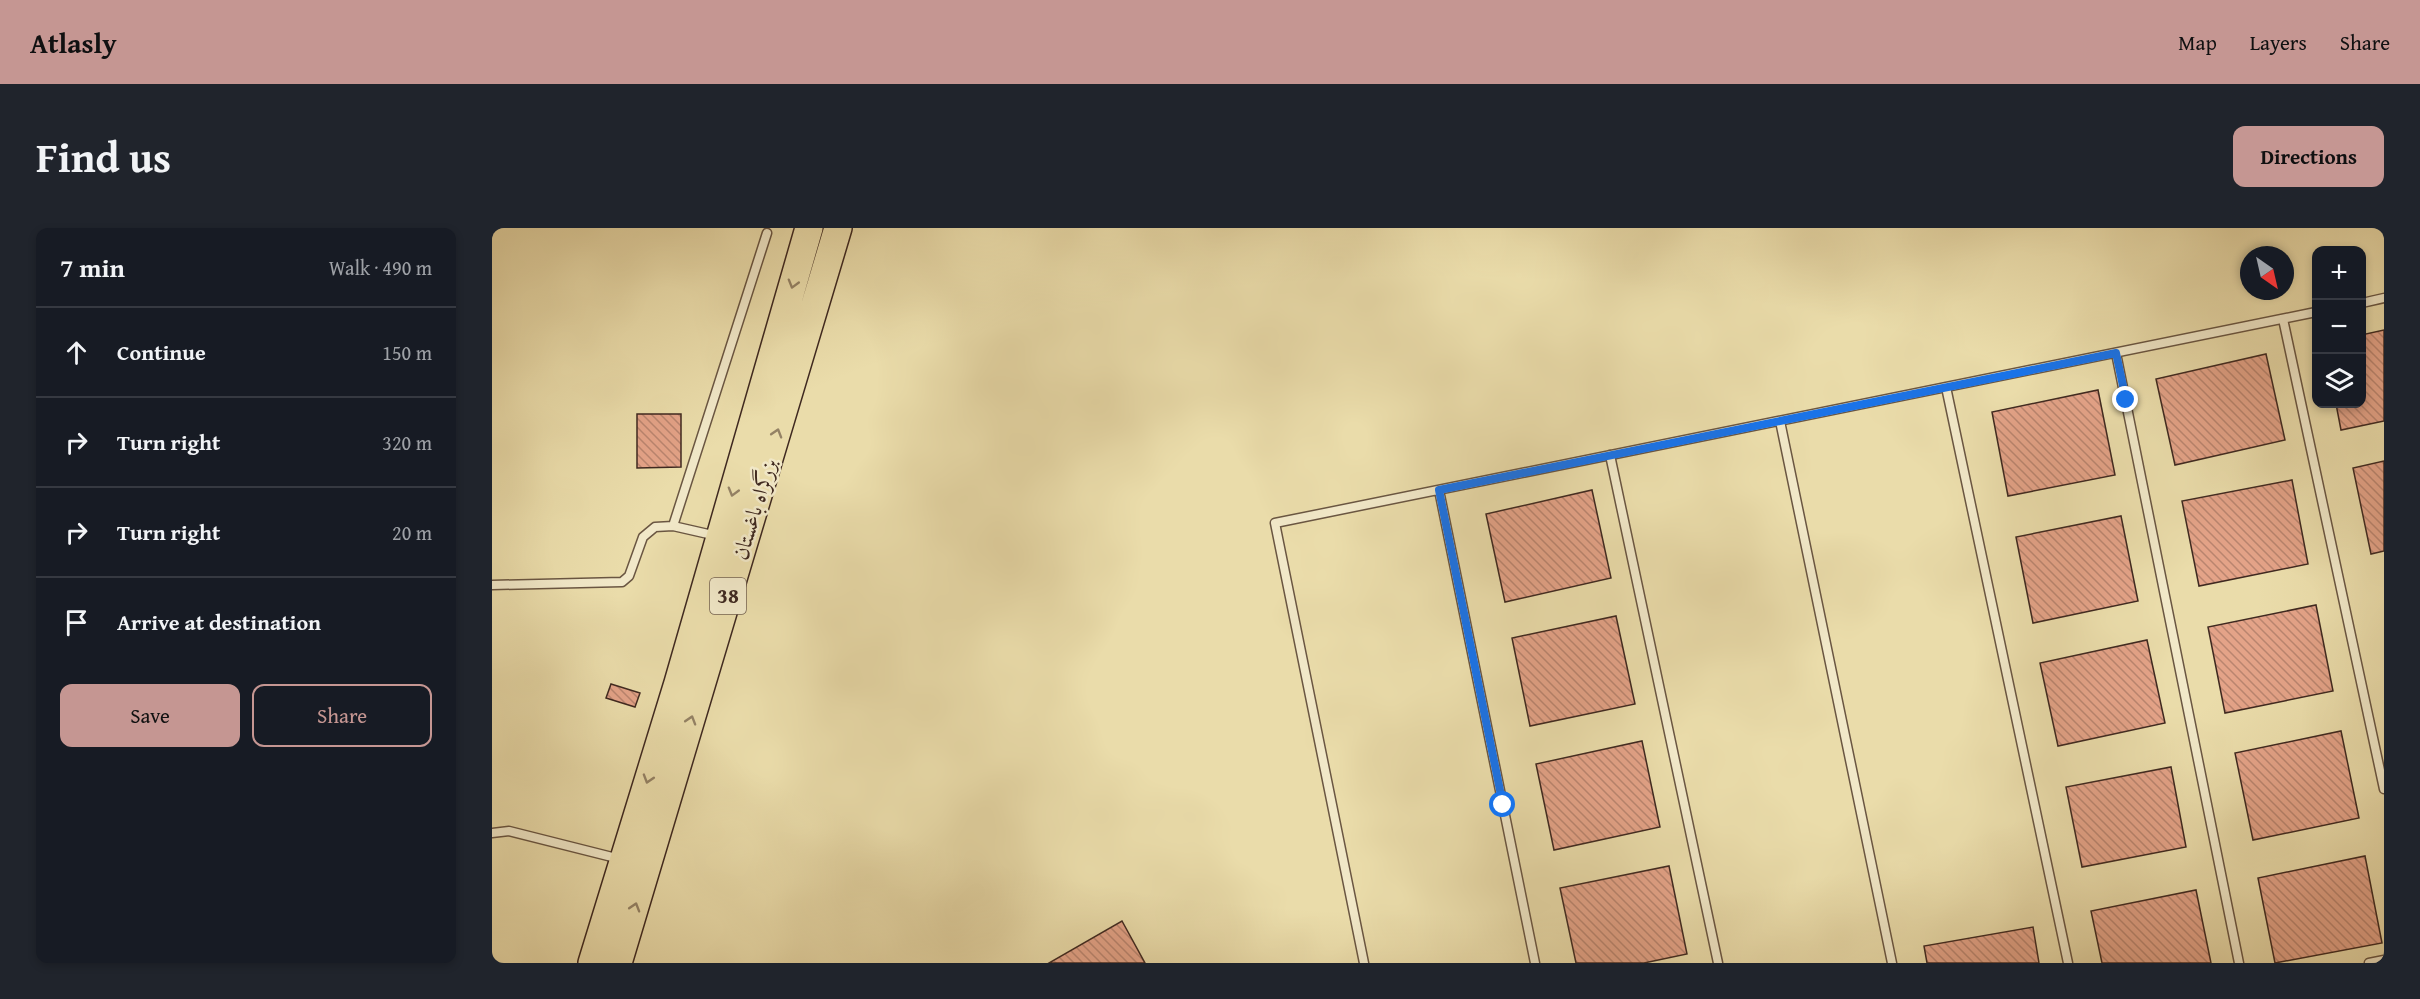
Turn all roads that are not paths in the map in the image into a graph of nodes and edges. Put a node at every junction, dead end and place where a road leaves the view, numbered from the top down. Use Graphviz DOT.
graph roads {
  1 [pos="809,228"];
  2 [pos="838,228"];
  3 [pos="767,233"];
  4 [pos="2384,298"];
  5 [pos="2366,302"];
  6 [pos="2312,313"];
  7 [pos="2283,319"];
  8 [pos="2116,353"];
  9 [pos="1946,387"];
  10 [pos="1780,421"];
  11 [pos="1610,455"];
  12 [pos="1439,490"];
  13 [pos="673,526"];
  14 [pos="720,537"];
  15 [pos="492,585"];
  16 [pos="2384,789"];
  17 [pos="492,832"];
  18 [pos="623,860"];
  19 [pos="2384,960"];
  20 [pos="592,963"];
  21 [pos="618,963"];
  22 [pos="1364,963"];
  23 [pos="1535,963"];
  24 [pos="1718,963"];
  25 [pos="1892,963"];
  26 [pos="2068,963"];
  27 [pos="2239,963"];
  28 [pos="2369,963"];
  1 -- 14 [label="highway, بزرگراه باغستان / 38, one-way"];
  21 -- 2 [label="highway, بزرگراه باغستان / 38, one-way"];
  3 -- 13 [label="lane"];
  4 -- 5 [label="lane"];
  6 -- 7 [label="lane"];
  7 -- 8 [label="lane"];
  7 -- 16 [label="lane"];
  8 -- 9 [label="lane"];
  8 -- 27 [label="lane"];
  9 -- 10 [label="lane"];
  9 -- 26 [label="lane"];
  10 -- 11 [label="lane"];
  10 -- 25 [label="lane"];
  11 -- 12 [label="lane"];
  11 -- 24 [label="lane"];
  12 -- 22 [label="lane"];
  12 -- 23 [label="lane"];
  13 -- 14 [label="lane"];
  13 -- 15 [label="lane"];
  14 -- 18 [label="highway, بزرگراه باغستان / 38, one-way"];
  17 -- 18 [label="lane"];
  18 -- 20 [label="highway, بزرگراه باغستان / 38"];
  19 -- 28 [label="lane"];
}
